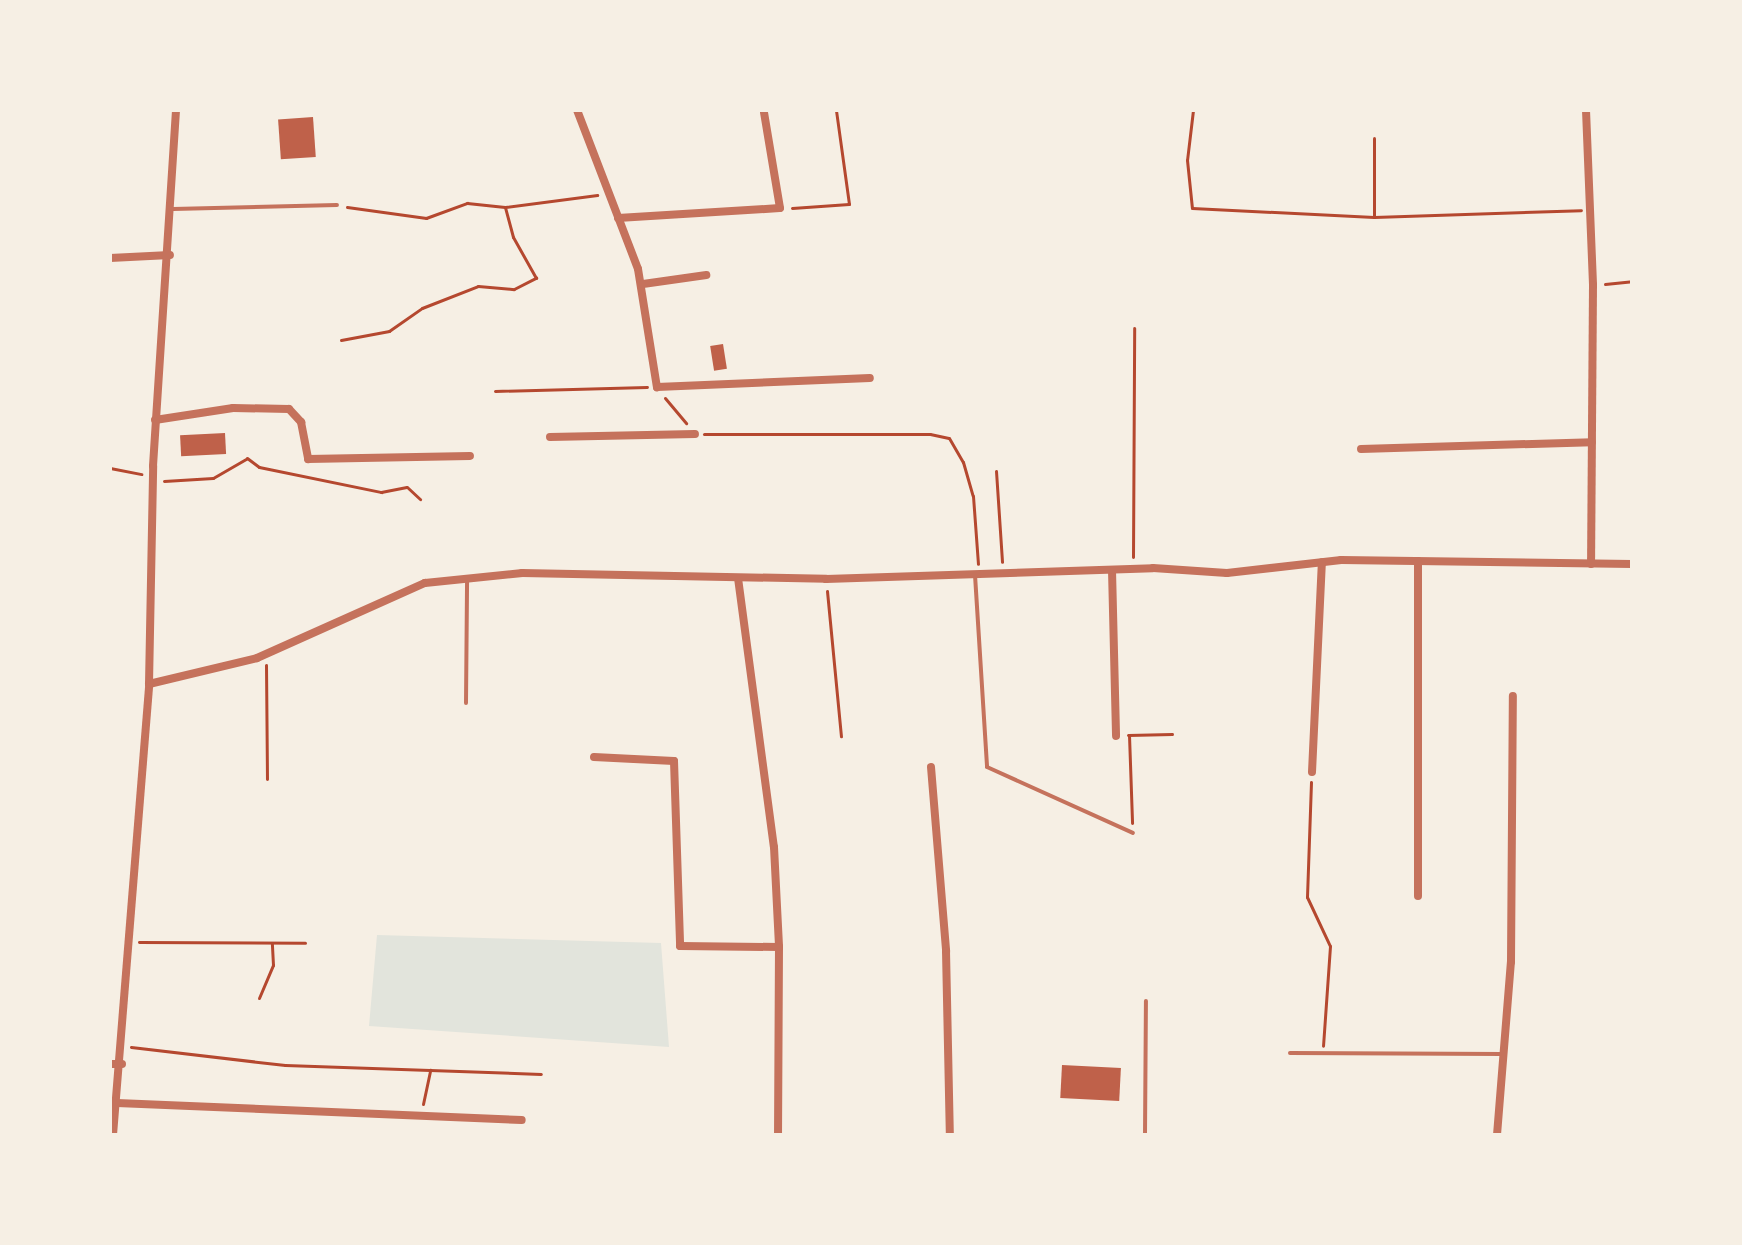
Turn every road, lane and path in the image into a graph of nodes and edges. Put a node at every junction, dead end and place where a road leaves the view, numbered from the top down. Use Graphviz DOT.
graph roads {
  1 [pos="176,110"];
  2 [pos="577,110"];
  3 [pos="836,110"];
  4 [pos="1193,110"];
  5 [pos="1586,110"];
  6 [pos="764,112"];
  7 [pos="1374,138"];
  8 [pos="609,193"];
  9 [pos="337,205"];
  10 [pos="505,207"];
  11 [pos="780,208"];
  12 [pos="173,209"];
  13 [pos="1588,210"];
  14 [pos="1374,217"];
  15 [pos="618,218"];
  16 [pos="170,255"];
  17 [pos="110,258"];
  18 [pos="706,275"];
  19 [pos="1632,281"];
  20 [pos="643,284"];
  21 [pos="1593,285"];
  22 [pos="1134,328"];
  23 [pos="341,340"];
  24 [pos="870,378"];
  25 [pos="657,387"];
  26 [pos="495,391"];
  27 [pos="155,420"];
  28 [pos="695,434"];
  29 [pos="550,437"];
  30 [pos="1592,442"];
  31 [pos="1361,449"];
  32 [pos="470,456"];
  33 [pos="110,468"];
  34 [pos="996,471"];
  35 [pos="153,478"];
  36 [pos="420,499"];
  37 [pos="1418,561"];
  38 [pos="1322,562"];
  39 [pos="1591,564"];
  40 [pos="1632,564"];
  41 [pos="1133,569"];
  42 [pos="1112,570"];
  43 [pos="1003,574"];
  44 [pos="977,575"];
  45 [pos="738,578"];
  46 [pos="467,579"];
  47 [pos="826,579"];
  48 [pos="267,653"];
  49 [pos="149,684"];
  50 [pos="1513,696"];
  51 [pos="466,703"];
  52 [pos="1172,734"];
  53 [pos="1129,735"];
  54 [pos="841,736"];
  55 [pos="1116,736"];
  56 [pos="594,757"];
  57 [pos="931,767"];
  58 [pos="1312,772"];
  59 [pos="267,779"];
  60 [pos="1133,833"];
  61 [pos="1418,896"];
  62 [pos="131,942"];
  63 [pos="272,943"];
  64 [pos="305,943"];
  65 [pos="779,947"];
  66 [pos="259,998"];
  67 [pos="1146,1001"];
  68 [pos="123,1046"];
  69 [pos="1290,1053"];
  70 [pos="1323,1053"];
  71 [pos="1503,1054"];
  72 [pos="110,1064"];
  73 [pos="122,1064"];
  74 [pos="430,1070"];
  75 [pos="541,1074"];
  76 [pos="117,1103"];
  77 [pos="421,1116"];
  78 [pos="522,1120"];
  79 [pos="113,1135"];
  80 [pos="778,1135"];
  81 [pos="950,1135"];
  82 [pos="1145,1135"];
  83 [pos="1497,1135"];
  1 -- 12 [label="street"];
  2 -- 8 [label="street"];
  3 -- 11 [label="path"];
  4 -- 14 [label="path"];
  5 -- 13 [label="street"];
  6 -- 11 [label="street"];
  7 -- 14 [label="path"];
  8 -- 10 [label="path"];
  8 -- 15 [label="street"];
  9 -- 10 [label="path"];
  9 -- 12 [label="lane"];
  10 -- 23 [label="path"];
  11 -- 15 [label="street"];
  12 -- 16 [label="street"];
  13 -- 14 [label="path"];
  13 -- 21 [label="street"];
  15 -- 20 [label="street"];
  16 -- 17 [label="street"];
  16 -- 27 [label="street"];
  18 -- 20 [label="street"];
  19 -- 21 [label="path"];
  20 -- 25 [label="street"];
  21 -- 30 [label="street"];
  22 -- 41 [label="path"];
  24 -- 25 [label="street"];
  25 -- 26 [label="path"];
  25 -- 28 [label="path"];
  27 -- 32 [label="street"];
  27 -- 35 [label="street"];
  28 -- 29 [label="street"];
  28 -- 44 [label="path"];
  30 -- 31 [label="street"];
  30 -- 39 [label="street"];
  33 -- 35 [label="path"];
  34 -- 43 [label="path"];
  35 -- 36 [label="path"];
  35 -- 49 [label="street"];
  37 -- 38 [label="street"];
  37 -- 39 [label="street"];
  37 -- 61 [label="street"];
  38 -- 41 [label="street"];
  38 -- 58 [label="street"];
  39 -- 40 [label="street"];
  41 -- 42 [label="street"];
  42 -- 43 [label="street"];
  42 -- 55 [label="street"];
  43 -- 44 [label="street"];
  44 -- 47 [label="street"];
  44 -- 60 [label="lane"];
  45 -- 46 [label="street"];
  45 -- 47 [label="street"];
  45 -- 65 [label="street"];
  46 -- 48 [label="street"];
  46 -- 51 [label="lane"];
  47 -- 54 [label="path"];
  48 -- 49 [label="street"];
  48 -- 59 [label="path"];
  49 -- 62 [label="street"];
  50 -- 71 [label="street"];
  52 -- 53 [label="path"];
  53 -- 55 [label="path"];
  53 -- 60 [label="path"];
  56 -- 65 [label="street"];
  57 -- 81 [label="street"];
  58 -- 70 [label="path"];
  62 -- 63 [label="path"];
  62 -- 68 [label="street"];
  63 -- 64 [label="path"];
  63 -- 66 [label="path"];
  65 -- 80 [label="street"];
  67 -- 82 [label="lane"];
  68 -- 73 [label="street"];
  68 -- 74 [label="path"];
  69 -- 70 [label="lane"];
  70 -- 71 [label="lane"];
  71 -- 83 [label="street"];
  72 -- 73 [label="street"];
  73 -- 76 [label="street"];
  74 -- 75 [label="path"];
  74 -- 77 [label="path"];
  76 -- 77 [label="street"];
  76 -- 79 [label="street"];
  77 -- 78 [label="street"];
}
